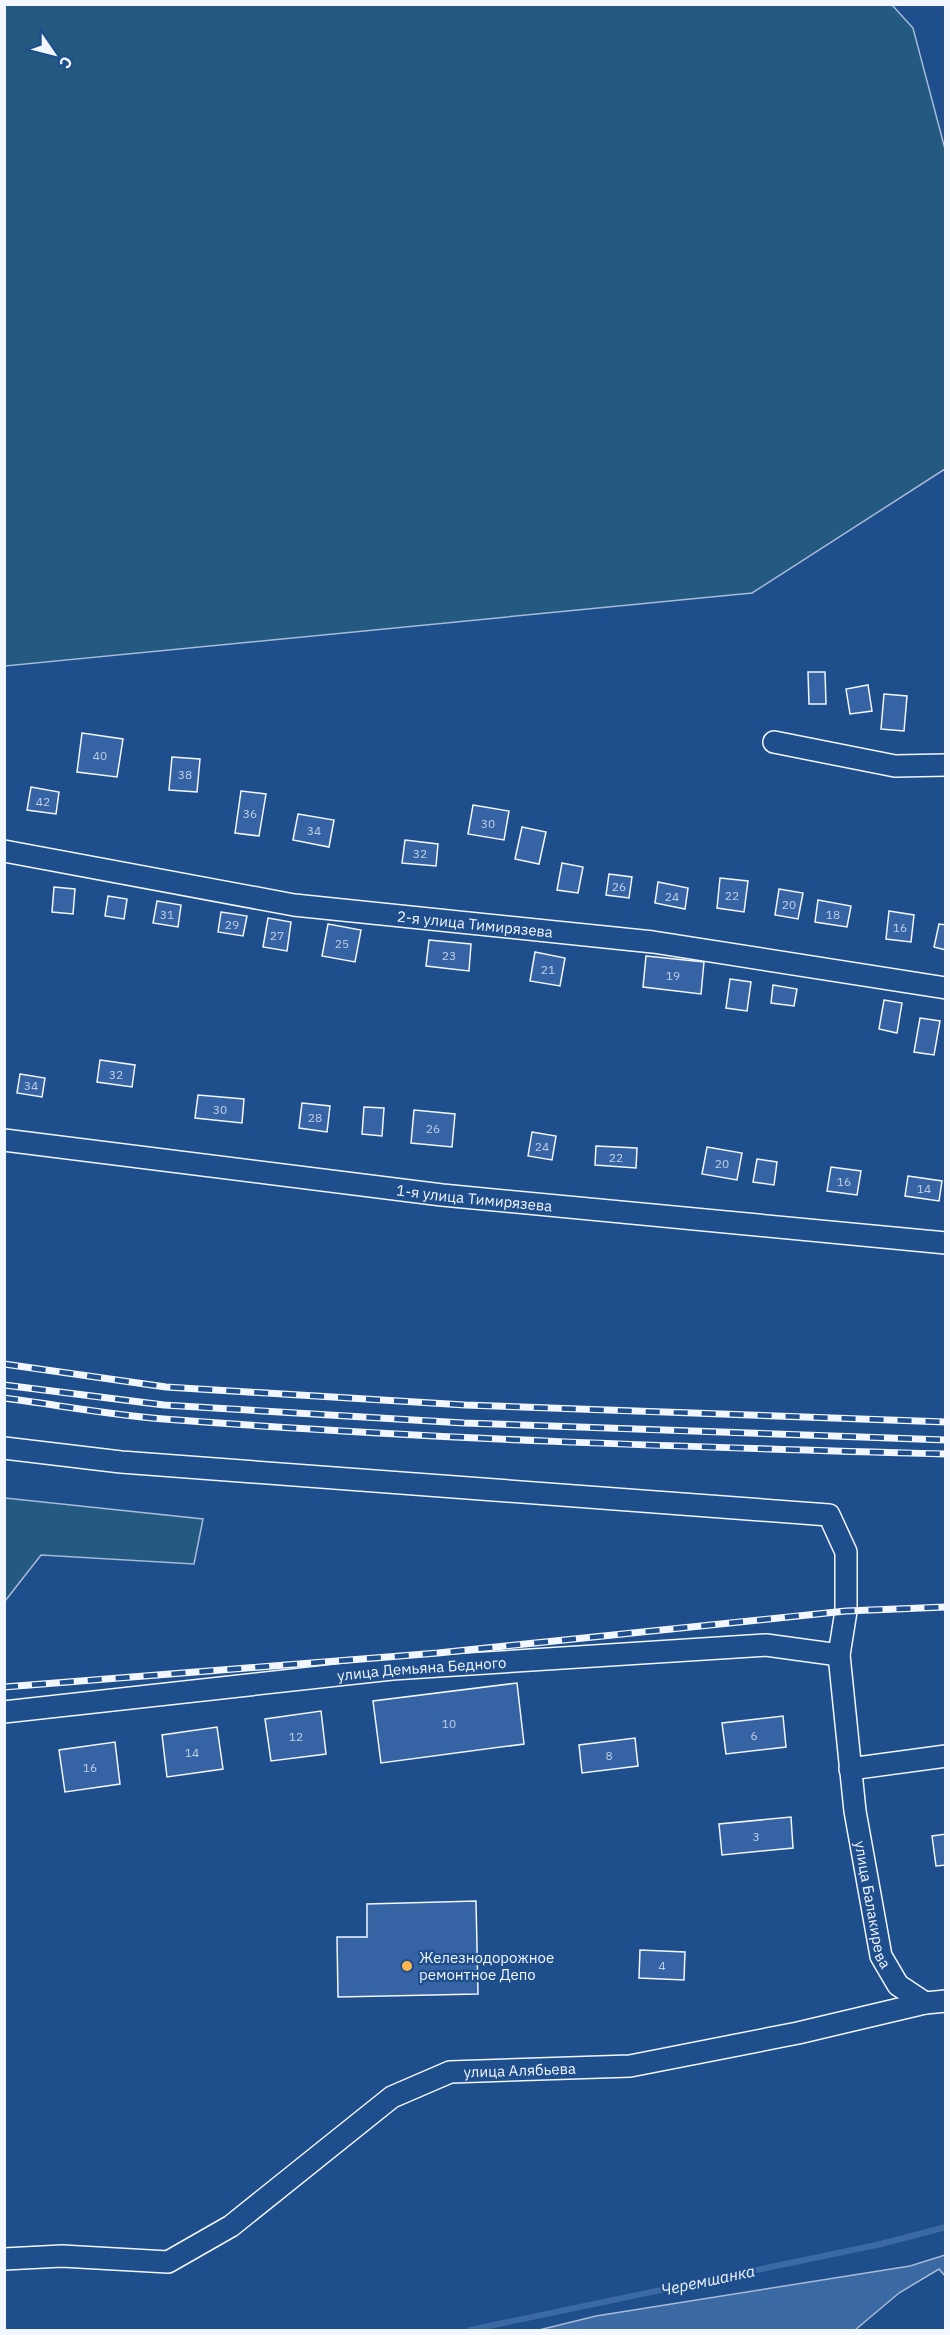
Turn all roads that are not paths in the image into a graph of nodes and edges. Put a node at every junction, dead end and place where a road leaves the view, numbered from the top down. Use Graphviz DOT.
graph roads {
  1 [pos="774,742"];
  2 [pos="945,765"];
  3 [pos="4,851"];
  4 [pos="945,988"];
  5 [pos="4,1140"];
  6 [pos="945,1243"];
  7 [pos="4,1448"];
  8 [pos="839,1655"];
  9 [pos="4,1712"];
  10 [pos="945,1756"];
  11 [pos="850,1769"];
  12 [pos="935,2002"];
  13 [pos="4,2259"];
  1 -- 2 [label="street"];
  3 -- 4 [label="street, 2-я улица Тимирязева"];
  5 -- 6 [label="street, 1-я улица Тимирязева"];
  7 -- 8 [label="street, улица Балакирева"];
  8 -- 9 [label="street, улица Демьяна Бедного"];
  8 -- 11 [label="street, улица Балакирева"];
  10 -- 11 [label="street"];
  11 -- 12 [label="street, улица Балакирева"];
  12 -- 13 [label="street, улица Алябьева"];
}
